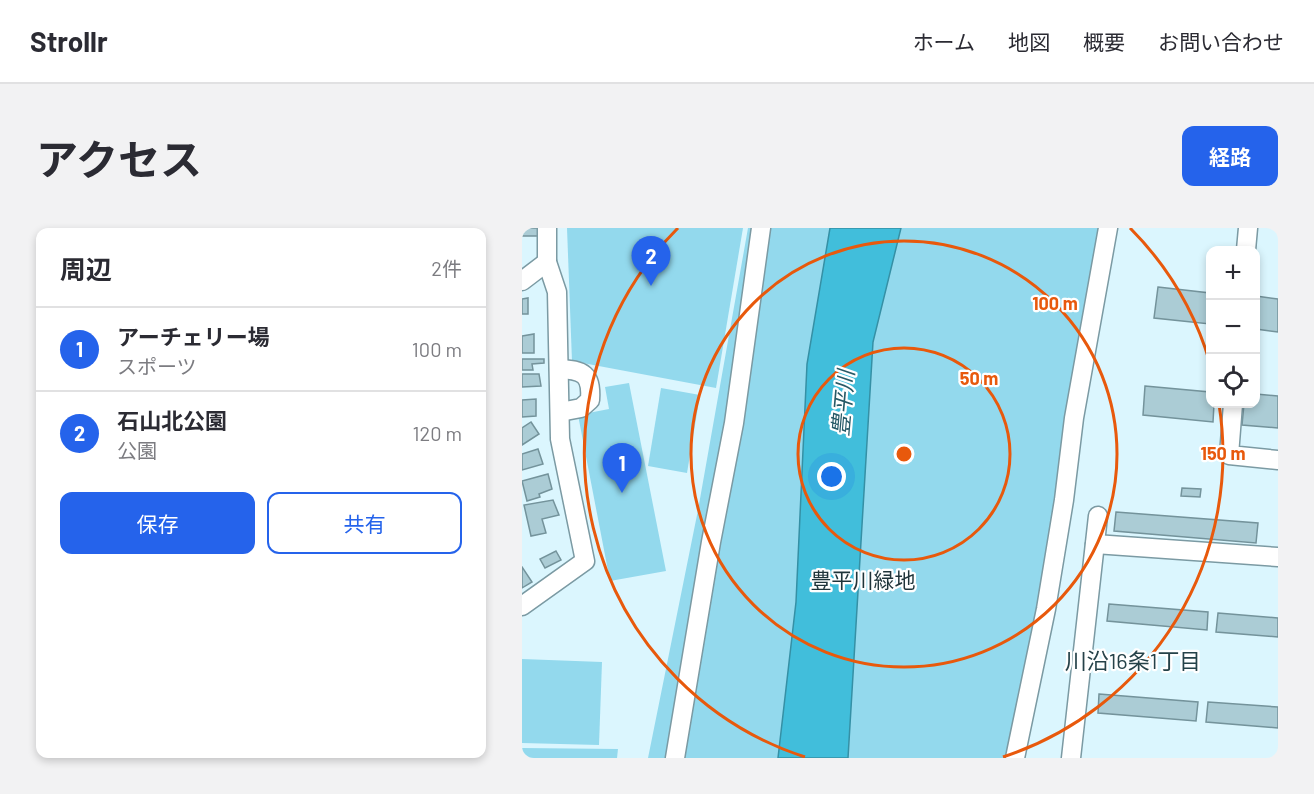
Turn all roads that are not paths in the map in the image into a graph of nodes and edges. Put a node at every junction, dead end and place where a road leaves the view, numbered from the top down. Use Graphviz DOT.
graph roads {
  1 [pos="547,228"];
  2 [pos="761,228"];
  3 [pos="1108,228"];
  4 [pos="1248,228"];
  5 [pos="1246,246"];
  6 [pos="547,262"];
  7 [pos="522,280"];
  8 [pos="559,369"];
  9 [pos="1233,408"];
  10 [pos="560,412"];
  11 [pos="1278,460"];
  12 [pos="1098,516"];
  13 [pos="1095,544"];
  14 [pos="1278,556"];
  15 [pos="522,606"];
  16 [pos="675,758"];
  17 [pos="1015,758"];
  18 [pos="1071,758"];
  1 -- 6 [label="street"];
  2 -- 16 [label="street"];
  3 -- 17 [label="street"];
  4 -- 5 [label="street"];
  6 -- 7 [label="street"];
  6 -- 8 [label="street"];
  8 -- 10 [label="street"];
  8 -- 10 [label="street"];
  9 -- 11 [label="street"];
  10 -- 15 [label="street"];
  12 -- 13 [label="street"];
  13 -- 14 [label="street"];
  13 -- 18 [label="street"];
}
